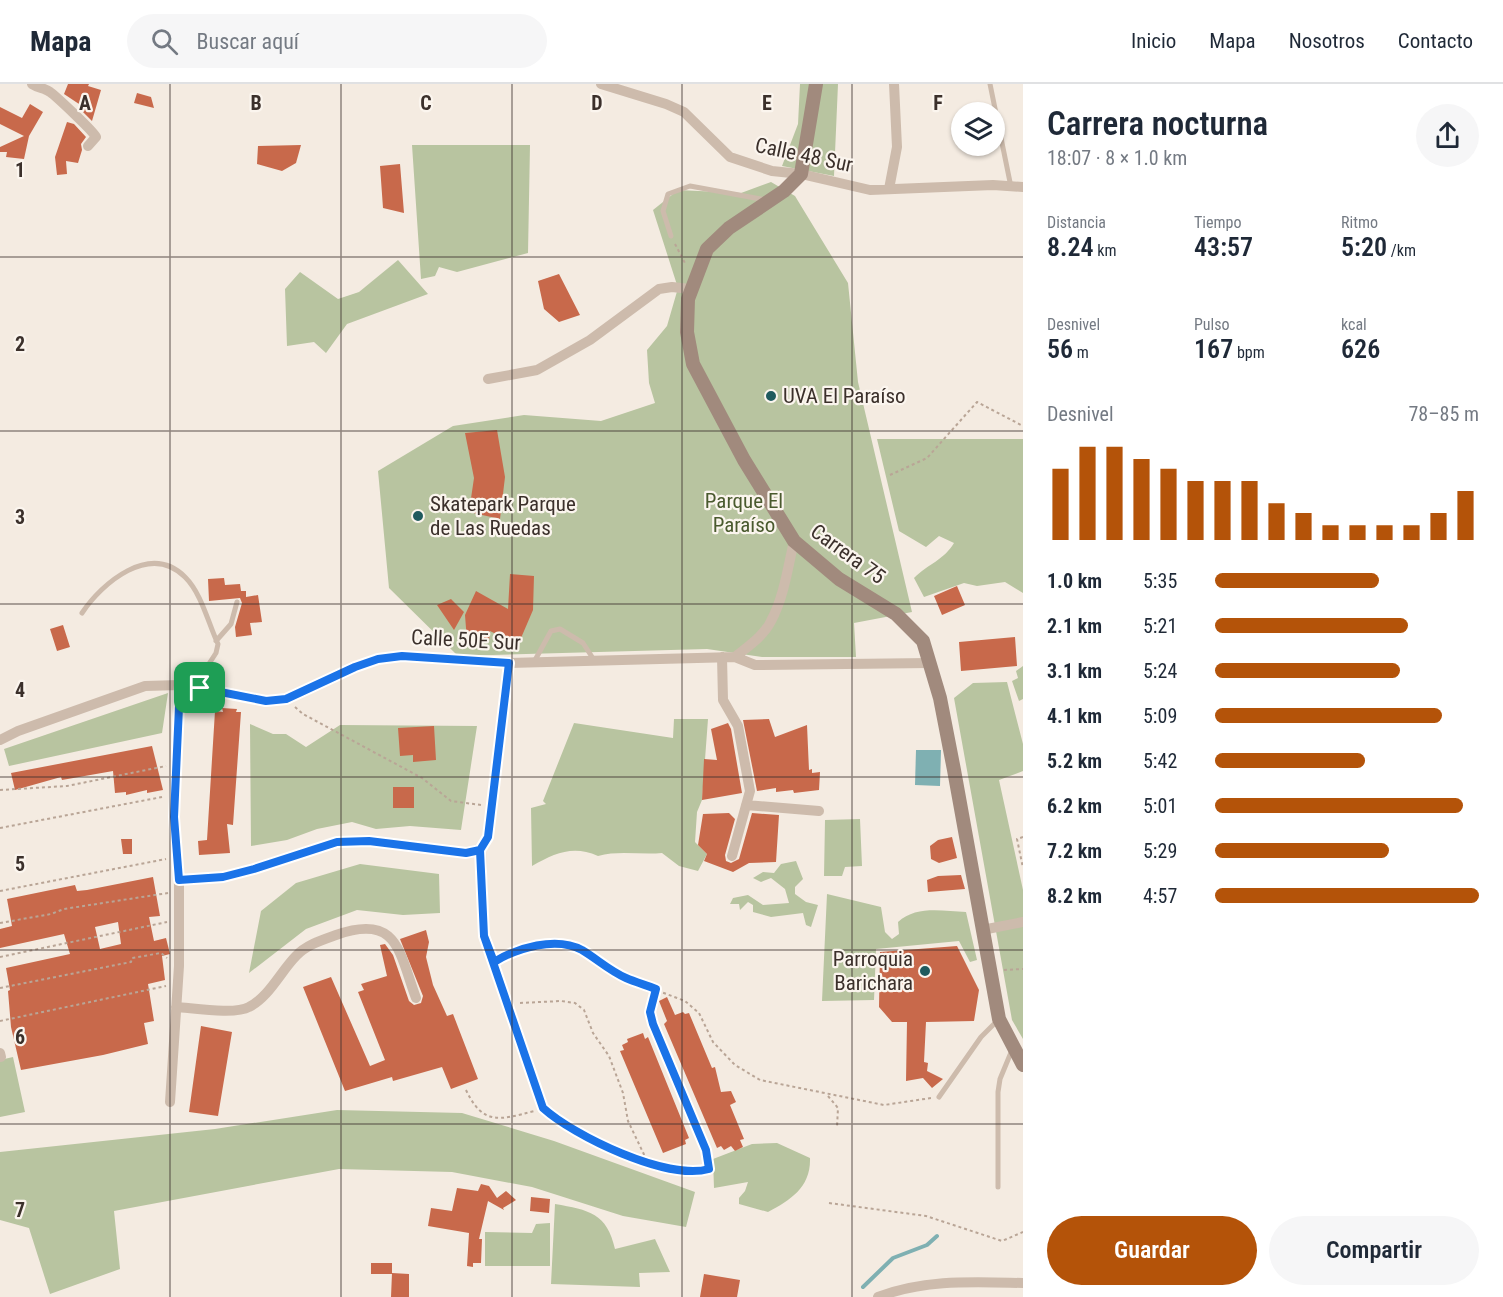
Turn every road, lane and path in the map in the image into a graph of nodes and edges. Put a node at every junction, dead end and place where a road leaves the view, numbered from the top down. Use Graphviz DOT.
graph roads {
  1 [pos="32,84"];
  2 [pos="601,84"];
  3 [pos="816,84"];
  4 [pos="894,84"];
  5 [pos="990,84"];
  6 [pos="88,146"];
  7 [pos="801,174"];
  8 [pos="1011,187"];
  9 [pos="1023,187"];
  10 [pos="889,189"];
  11 [pos="771,200"];
  12 [pos="671,236"];
  13 [pos="692,285"];
  14 [pos="488,379"];
  15 [pos="1023,426"];
  16 [pos="890,475"];
  17 [pos="794,540"];
  18 [pos="237,602"];
  19 [pos="82,613"];
  20 [pos="216,640"];
  21 [pos="722,657"];
  22 [pos="735,657"];
  23 [pos="594,660"];
  24 [pos="534,662"];
  25 [pos="509,663"];
  26 [pos="930,663"];
  27 [pos="180,685"];
  28 [pos="200,688"];
  29 [pos="286,699"];
  30 [pos="0,740"];
  31 [pos="175,765"];
  32 [pos="0,790"];
  33 [pos="174,795"];
  34 [pos="746,805"];
  35 [pos="492,806"];
  36 [pos="819,811"];
  37 [pos="0,828"];
  38 [pos="1023,837"];
  39 [pos="480,850"];
  40 [pos="732,856"];
  41 [pos="178,857"];
  42 [pos="1023,868"];
  43 [pos="179,880"];
  44 [pos="0,891"];
  45 [pos="179,891"];
  46 [pos="179,920"];
  47 [pos="1023,922"];
  48 [pos="0,923"];
  49 [pos="982,930"];
  50 [pos="0,957"];
  51 [pos="179,957"];
  52 [pos="494,962"];
  53 [pos="1023,969"];
  54 [pos="989,971"];
  55 [pos="177,984"];
  56 [pos="0,988"];
  57 [pos="656,989"];
  58 [pos="416,999"];
  59 [pos="508,1005"];
  60 [pos="176,1007"];
  61 [pos="999,1019"];
  62 [pos="0,1021"];
  63 [pos="1013,1048"];
  64 [pos="1023,1065"];
  65 [pos="466,1090"];
  66 [pos="828,1096"];
  67 [pos="939,1097"];
  68 [pos="170,1102"];
  69 [pos="543,1108"];
  70 [pos="837,1126"];
  71 [pos="649,1165"];
  72 [pos="998,1187"];
  73 [pos="829,1203"];
  74 [pos="1023,1232"];
  75 [pos="1023,1283"];
  76 [pos="878,1297"];
  1 -- 6 [label="street"];
  2 -- 7 [label="street, Calle 48 Sur"];
  3 -- 7 [label="street"];
  4 -- 10 [label="street"];
  5 -- 8 [label="lane"];
  7 -- 10 [label="street, Calle 48 Sur"];
  7 -- 11 [label="street, Carrera 75"];
  8 -- 9 [label="street, Calle 48 Sur"];
  8 -- 10 [label="street, Calle 48 Sur"];
  11 -- 12 [label="lane"];
  11 -- 13 [label="street, Carrera 75"];
  12 -- 13 [label="path"];
  13 -- 14 [label="street"];
  13 -- 17 [label="street, Carrera 75"];
  15 -- 16 [label="path"];
  17 -- 22 [label="street"];
  17 -- 26 [label="street, Carrera 75"];
  18 -- 20 [label="lane"];
  19 -- 20 [label="lane"];
  20 -- 28 [label="lane"];
  21 -- 22 [label="street, Calle 50E Sur"];
  21 -- 23 [label="street, Calle 50E Sur"];
  21 -- 34 [label="street"];
  22 -- 26 [label="street, Calle 50E Sur"];
  23 -- 24 [label="street, Calle 50E Sur"];
  23 -- 24 [label="lane"];
  24 -- 25 [label="street, Calle 50E Sur"];
  25 -- 29 [label="street, Calle 50E Sur"];
  25 -- 35 [label="street"];
  26 -- 49 [label="street, Carrera 75"];
  27 -- 28 [label="street, Calle 50E Sur"];
  27 -- 30 [label="street, Calle 50E Sur"];
  27 -- 31 [label="street"];
  28 -- 29 [label="street, Calle 50E Sur"];
  29 -- 35 [label="path"];
  31 -- 32 [label="path"];
  31 -- 33 [label="street"];
  33 -- 37 [label="path"];
  33 -- 41 [label="street"];
  34 -- 36 [label="street"];
  34 -- 40 [label="street"];
  35 -- 39 [label="street"];
  38 -- 42 [label="path"];
  39 -- 43 [label="street"];
  39 -- 52 [label="street"];
  41 -- 43 [label="street"];
  41 -- 44 [label="path"];
  43 -- 45 [label="street"];
  45 -- 46 [label="street"];
  45 -- 48 [label="path"];
  46 -- 50 [label="path"];
  46 -- 51 [label="street"];
  47 -- 49 [label="street"];
  49 -- 54 [label="street, Carrera 75"];
  51 -- 55 [label="street"];
  51 -- 56 [label="path"];
  52 -- 57 [label="path"];
  52 -- 59 [label="street"];
  53 -- 54 [label="path"];
  54 -- 61 [label="street, Carrera 75"];
  55 -- 60 [label="street"];
  55 -- 62 [label="path"];
  57 -- 66 [label="path"];
  57 -- 71 [label="path"];
  58 -- 60 [label="street"];
  59 -- 69 [label="street"];
  59 -- 71 [label="path"];
  60 -- 68 [label="street"];
  61 -- 63 [label="street, Carrera 75"];
  61 -- 67 [label="lane"];
  63 -- 64 [label="street, Carrera 75"];
  63 -- 72 [label="lane"];
  65 -- 69 [label="path"];
  66 -- 67 [label="path"];
  66 -- 70 [label="path"];
  69 -- 71 [label="path"];
  73 -- 74 [label="path"];
  75 -- 76 [label="street"];
}
